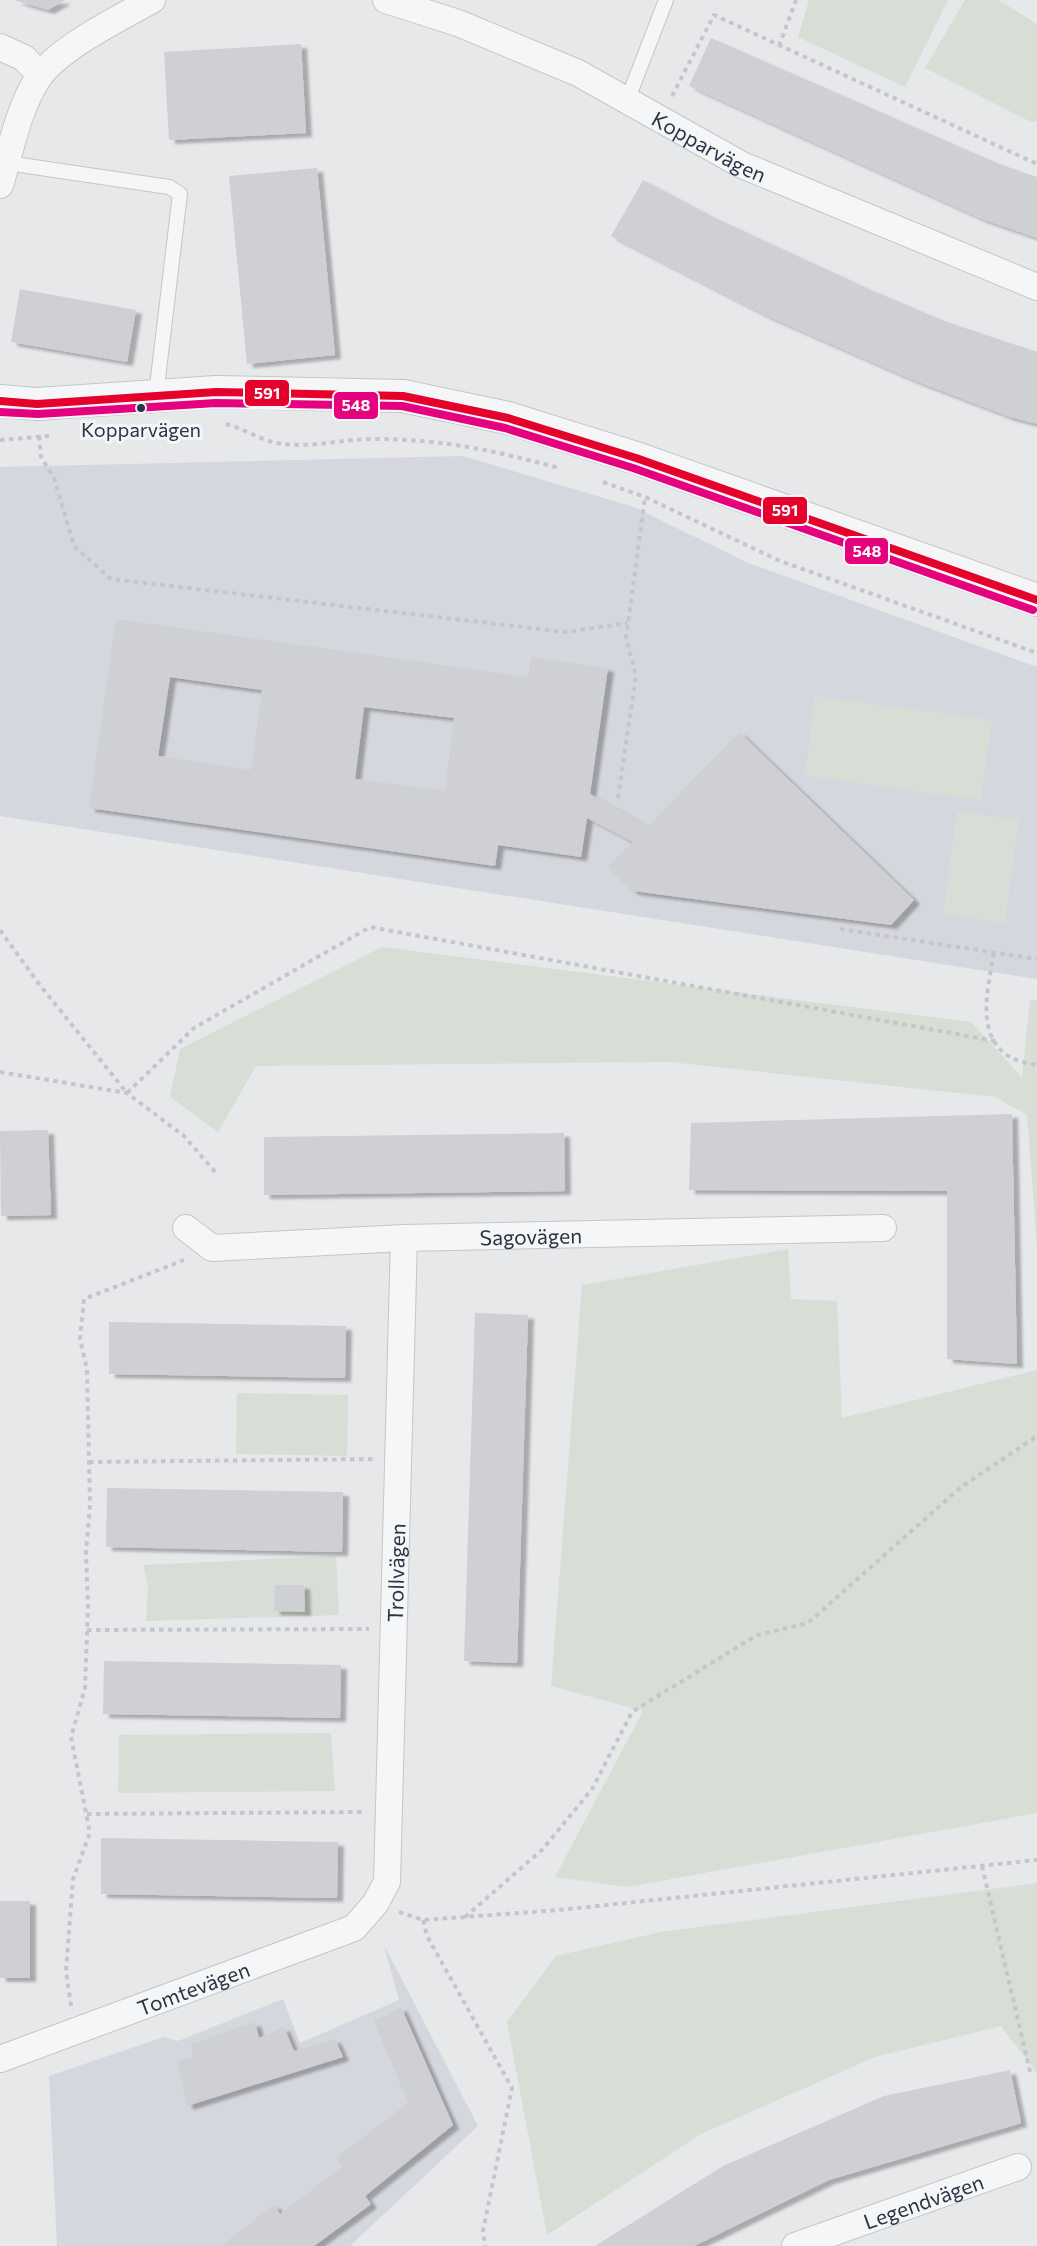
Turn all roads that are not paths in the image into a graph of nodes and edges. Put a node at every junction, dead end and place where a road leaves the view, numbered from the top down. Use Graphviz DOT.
graph roads {
  1 [pos="152,0"];
  2 [pos="386,0"];
  3 [pos="666,0"];
  4 [pos="0,47"];
  5 [pos="40,75"];
  6 [pos="627,101"];
  7 [pos="3,174"];
  8 [pos="1037,287"];
  9 [pos="156,395"];
  10 [pos="0,401"];
  11 [pos="1037,600"];
  12 [pos="186,1228"];
  13 [pos="883,1228"];
  14 [pos="404,1238"];
  15 [pos="375,1904"];
  16 [pos="0,2059"];
  17 [pos="1018,2167"];
  18 [pos="795,2246"];
  1 -- 5 [label="street"];
  2 -- 6 [label="street, Kopparvägen"];
  3 -- 6 [label="lane"];
  4 -- 5 [label="street"];
  5 -- 7 [label="street"];
  6 -- 8 [label="street, Kopparvägen"];
  7 -- 9 [label="lane"];
  9 -- 10 [label="street"];
  9 -- 11 [label="street"];
  12 -- 14 [label="street, Sagovägen"];
  13 -- 14 [label="street, Sagovägen"];
  14 -- 15 [label="street, Trollvägen"];
  15 -- 16 [label="street, Tomtevägen"];
  17 -- 18 [label="street, Legendvägen"];
}
